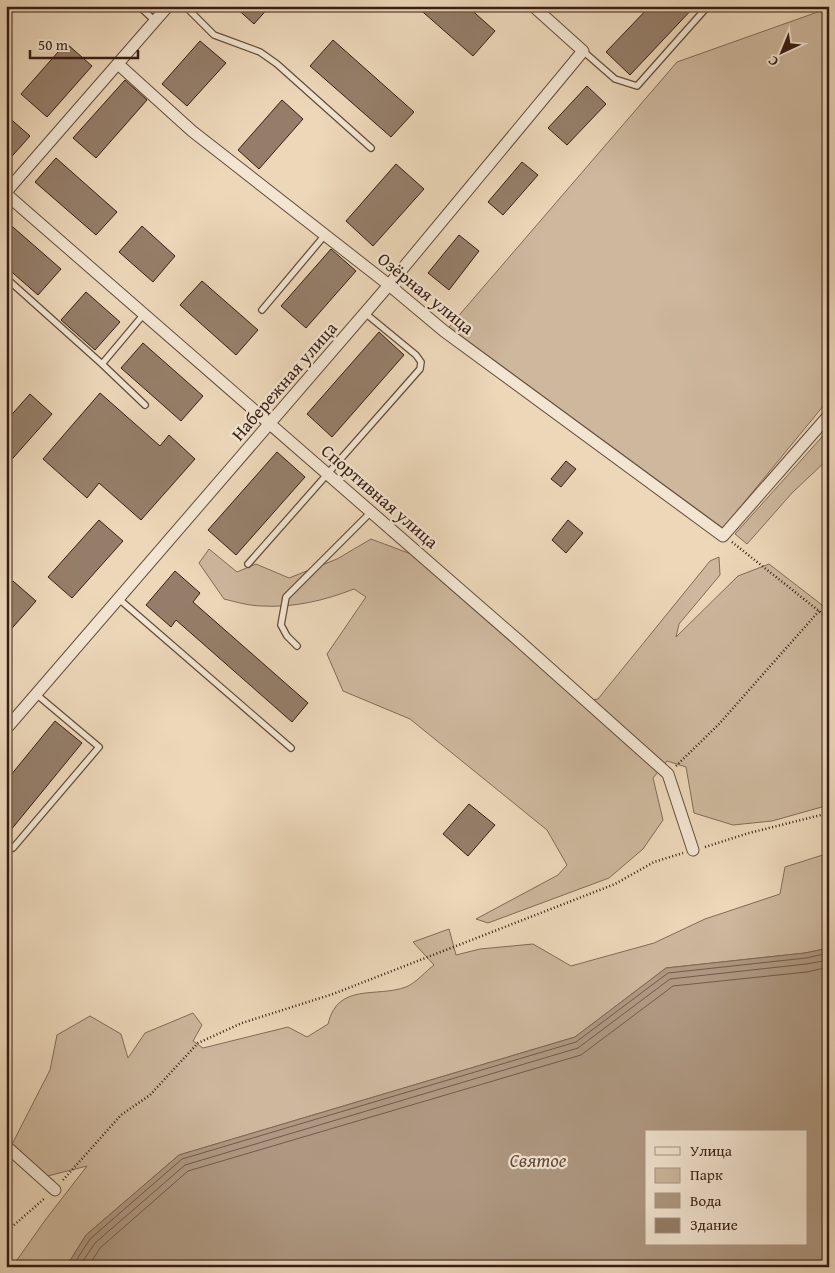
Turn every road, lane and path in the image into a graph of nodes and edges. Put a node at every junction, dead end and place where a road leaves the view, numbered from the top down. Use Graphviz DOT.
graph roads {
  1 [pos="139,6"];
  2 [pos="168,6"];
  3 [pos="185,6"];
  4 [pos="533,6"];
  5 [pos="708,6"];
  6 [pos="155,21"];
  7 [pos="583,51"];
  8 [pos="118,64"];
  9 [pos="371,148"];
  10 [pos="6,193"];
  11 [pos="325,235"];
  12 [pos="6,278"];
  13 [pos="389,284"];
  14 [pos="262,310"];
  15 [pos="365,313"];
  16 [pos="144,314"];
  17 [pos="102,364"];
  18 [pos="145,405"];
  19 [pos="829,415"];
  20 [pos="270,423"];
  21 [pos="328,474"];
  22 [pos="371,512"];
  23 [pos="723,536"];
  24 [pos="248,564"];
  25 [pos="119,599"];
  26 [pos="819,611"];
  27 [pos="829,619"];
  28 [pos="297,646"];
  29 [pos="36,694"];
  30 [pos="6,729"];
  31 [pos="291,748"];
  32 [pos="668,774"];
  33 [pos="829,813"];
  34 [pos="6,842"];
  35 [pos="693,850"];
  36 [pos="6,1146"];
  37 [pos="55,1190"];
  38 [pos="6,1232"];
  1 -- 6 [label="lane"];
  2 -- 6 [label="street"];
  3 -- 9 [label="lane"];
  4 -- 7 [label="street"];
  5 -- 7 [label="lane"];
  6 -- 8 [label="street"];
  7 -- 13 [label="street, Набережная улица"];
  8 -- 10 [label="street"];
  8 -- 11 [label="street, Озёрная улица"];
  10 -- 16 [label="street, Спортивная улица"];
  11 -- 13 [label="street, Озёрная улица"];
  11 -- 14 [label="lane"];
  12 -- 17 [label="lane"];
  13 -- 15 [label="street, Набережная улица"];
  13 -- 23 [label="street, Озёрная улица"];
  15 -- 20 [label="street, Набережная улица"];
  15 -- 21 [label="lane"];
  16 -- 17 [label="lane"];
  16 -- 20 [label="street, Спортивная улица"];
  17 -- 18 [label="lane"];
  19 -- 23 [label="street"];
  20 -- 21 [label="street, Спортивная улица"];
  20 -- 25 [label="street, Набережная улица"];
  21 -- 22 [label="street, Спортивная улица"];
  21 -- 24 [label="lane"];
  22 -- 28 [label="lane"];
  22 -- 32 [label="street, Спортивная улица"];
  23 -- 26 [label="path"];
  25 -- 29 [label="street, Набережная улица"];
  25 -- 31 [label="lane"];
  26 -- 27 [label="path"];
  26 -- 32 [label="path"];
  29 -- 30 [label="street, Набережная улица"];
  29 -- 34 [label="lane"];
  32 -- 35 [label="street"];
  33 -- 35 [label="path"];
  35 -- 37 [label="path"];
  36 -- 37 [label="street"];
  37 -- 38 [label="path"];
}
